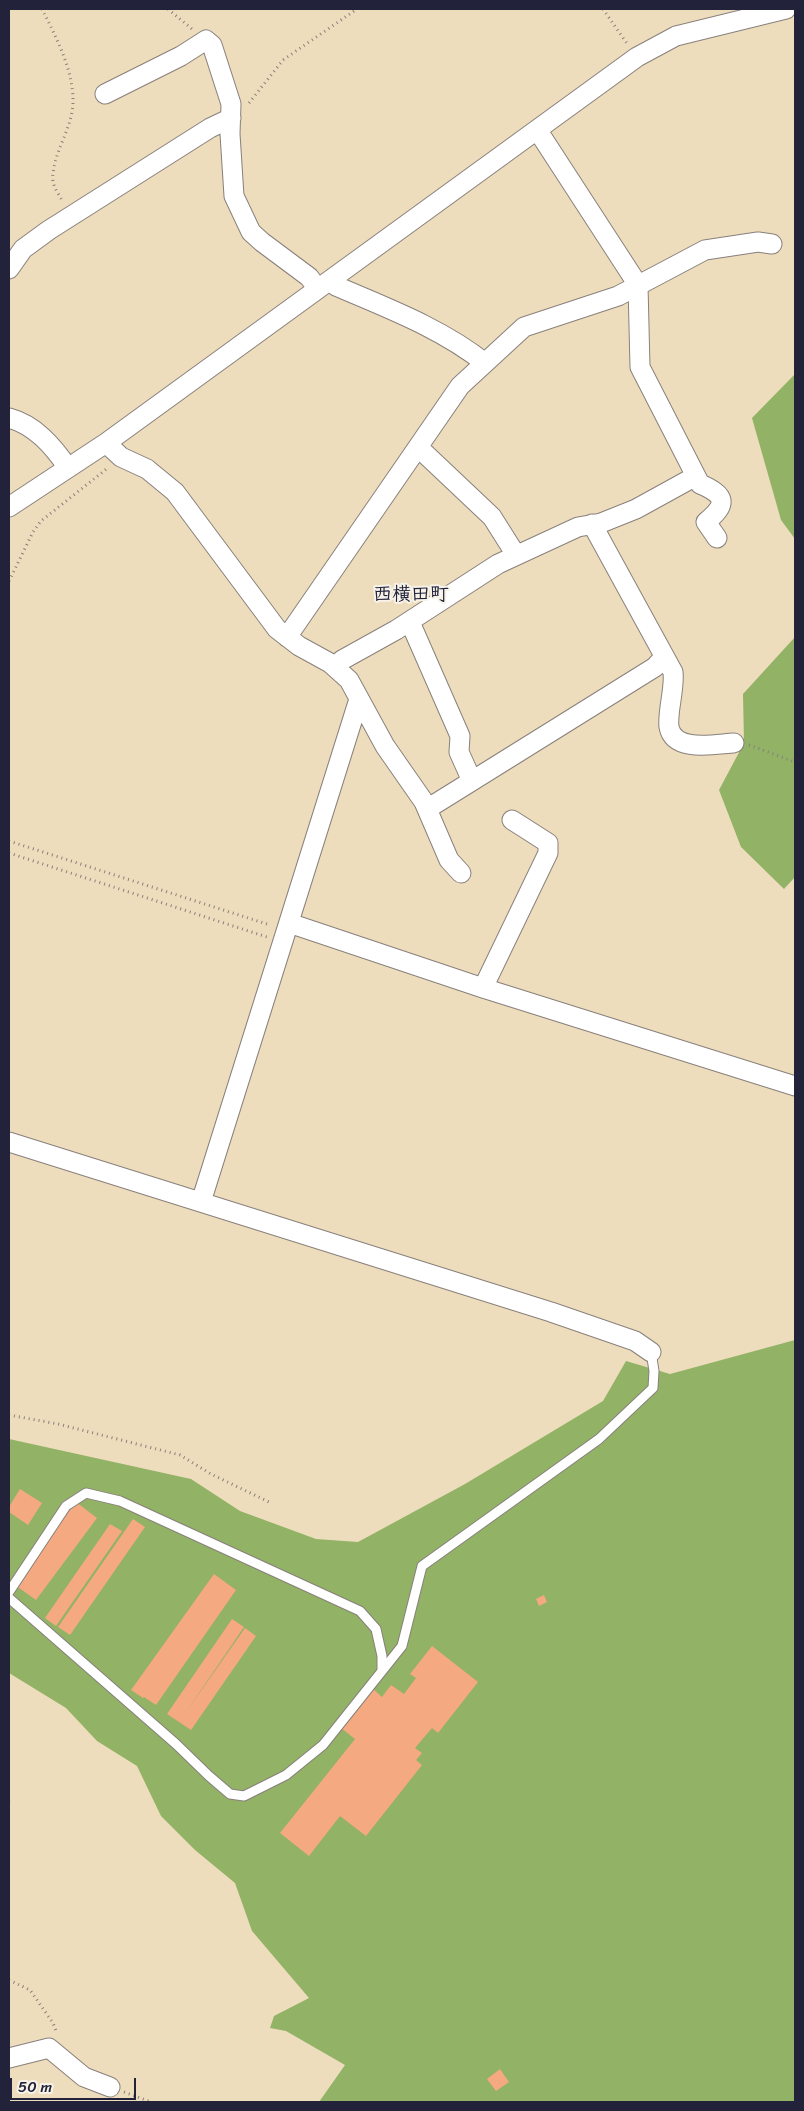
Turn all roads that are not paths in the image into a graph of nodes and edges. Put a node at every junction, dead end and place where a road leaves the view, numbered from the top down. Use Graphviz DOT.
graph roads {
  1 [pos="786,9"];
  2 [pos="105,94"];
  3 [pos="231,118"];
  4 [pos="538,131"];
  5 [pos="772,244"];
  6 [pos="9,270"];
  7 [pos="324,285"];
  8 [pos="638,285"];
  9 [pos="484,363"];
  10 [pos="9,418"];
  11 [pos="106,443"];
  12 [pos="418,448"];
  13 [pos="68,468"];
  14 [pos="696,476"];
  15 [pos="9,507"];
  16 [pos="592,524"];
  17 [pos="717,538"];
  18 [pos="516,555"];
  19 [pos="410,622"];
  20 [pos="287,637"];
  21 [pos="664,658"];
  22 [pos="336,668"];
  23 [pos="359,700"];
  24 [pos="734,744"];
  25 [pos="472,781"];
  26 [pos="427,809"];
  27 [pos="512,820"];
  28 [pos="461,873"];
  29 [pos="287,932"];
  30 [pos="483,988"];
  31 [pos="795,1086"];
  32 [pos="9,1142"];
  33 [pos="201,1202"];
  34 [pos="651,1352"];
  35 [pos="9,1592"];
  36 [pos="9,1598"];
  37 [pos="382,1669"];
  38 [pos="9,2058"];
  39 [pos="110,2087"];
  1 -- 4 [label="street"];
  2 -- 3 [label="street"];
  3 -- 6 [label="street"];
  3 -- 7 [label="street"];
  4 -- 7 [label="street"];
  4 -- 8 [label="street"];
  5 -- 8 [label="street"];
  7 -- 9 [label="street"];
  7 -- 11 [label="street"];
  8 -- 9 [label="street"];
  8 -- 14 [label="street"];
  9 -- 12 [label="street"];
  10 -- 13 [label="street"];
  11 -- 13 [label="street"];
  11 -- 20 [label="street"];
  12 -- 18 [label="street"];
  12 -- 20 [label="street"];
  13 -- 15 [label="street"];
  14 -- 16 [label="street"];
  14 -- 17 [label="street"];
  16 -- 18 [label="street"];
  16 -- 21 [label="street"];
  18 -- 19 [label="street"];
  19 -- 22 [label="street"];
  19 -- 25 [label="street"];
  20 -- 22 [label="street"];
  21 -- 24 [label="street"];
  21 -- 25 [label="street"];
  22 -- 23 [label="street"];
  23 -- 26 [label="street"];
  23 -- 29 [label="street"];
  25 -- 26 [label="street"];
  26 -- 28 [label="street"];
  27 -- 30 [label="street"];
  29 -- 30 [label="street"];
  29 -- 33 [label="street"];
  30 -- 31 [label="street"];
  32 -- 33 [label="street"];
  33 -- 34 [label="street"];
  34 -- 37 [label="lane"];
  35 -- 37 [label="lane"];
  36 -- 37 [label="lane"];
  38 -- 39 [label="street"];
}
